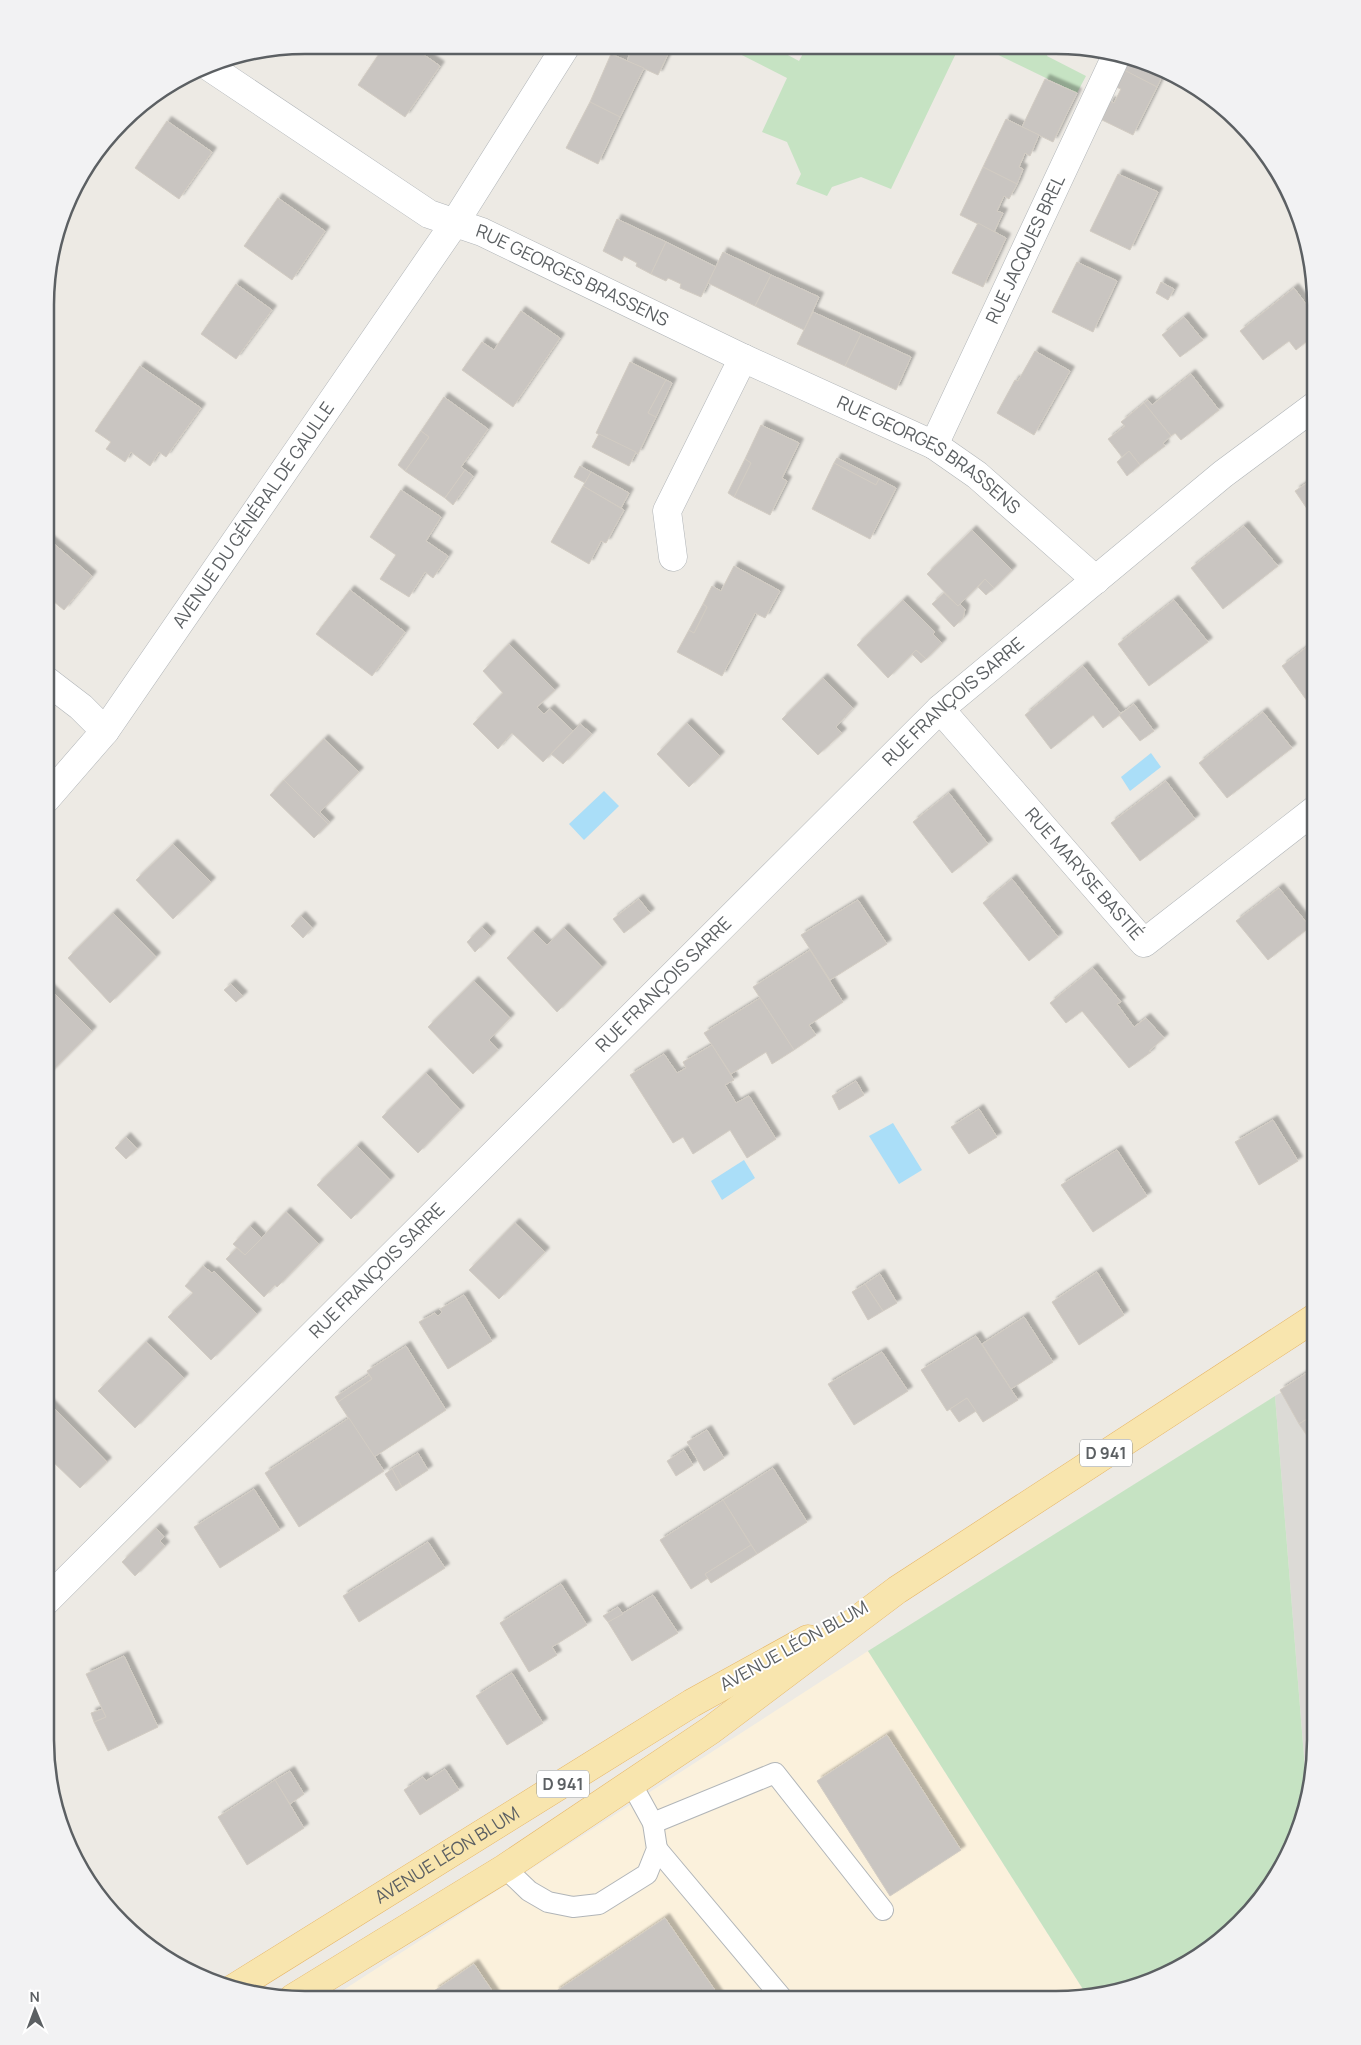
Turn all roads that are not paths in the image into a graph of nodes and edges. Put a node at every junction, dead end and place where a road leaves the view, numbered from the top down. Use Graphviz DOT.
graph roads {
  1 [pos="561,54"];
  2 [pos="1114,61"];
  3 [pos="215,71"];
  4 [pos="454,224"];
  5 [pos="743,358"];
  6 [pos="1307,412"];
  7 [pos="934,445"];
  8 [pos="673,557"];
  9 [pos="1096,580"];
  10 [pos="54,686"];
  11 [pos="940,709"];
  12 [pos="105,731"];
  13 [pos="54,790"];
  14 [pos="1307,817"];
  15 [pos="1307,1323"];
  16 [pos="896,1590"];
  17 [pos="54,1593"];
  18 [pos="631,1783"];
  19 [pos="653,1823"];
  20 [pos="657,1849"];
  21 [pos="505,1868"];
  22 [pos="883,1910"];
  23 [pos="242,1983"];
  24 [pos="304,1991"];
  25 [pos="776,1991"];
  1 -- 4 [label="street, AVENUE DU GÉNÉRAL DE GAULLE"];
  2 -- 7 [label="street, RUE JACQUES BREL"];
  3 -- 4 [label="street, RUE GEORGES BRASSENS"];
  4 -- 5 [label="street, RUE GEORGES BRASSENS"];
  4 -- 12 [label="street, AVENUE DU GÉNÉRAL DE GAULLE"];
  5 -- 7 [label="street, RUE GEORGES BRASSENS"];
  5 -- 8 [label="street"];
  6 -- 9 [label="street, RUE FRANÇOIS SARRE"];
  7 -- 9 [label="street, RUE GEORGES BRASSENS"];
  9 -- 11 [label="street, RUE FRANÇOIS SARRE"];
  10 -- 12 [label="street"];
  11 -- 14 [label="street, RUE MARYSE BASTIÉ"];
  11 -- 17 [label="street, RUE FRANÇOIS SARRE"];
  12 -- 13 [label="street, AVENUE DU GÉNÉRAL DE GAULLE"];
  15 -- 16 [label="main road, AVENUE LÉON BLUM / D 941"];
  16 -- 18 [label="main road, AVENUE LÉON BLUM / D 941"];
  16 -- 23 [label="main road, AVENUE LÉON BLUM / D 941"];
  18 -- 19 [label="lane"];
  18 -- 21 [label="main road, AVENUE LÉON BLUM / D 941"];
  19 -- 20 [label="lane"];
  19 -- 22 [label="lane"];
  20 -- 21 [label="lane"];
  20 -- 25 [label="lane"];
  21 -- 24 [label="main road, AVENUE LÉON BLUM / D 941"];
}
